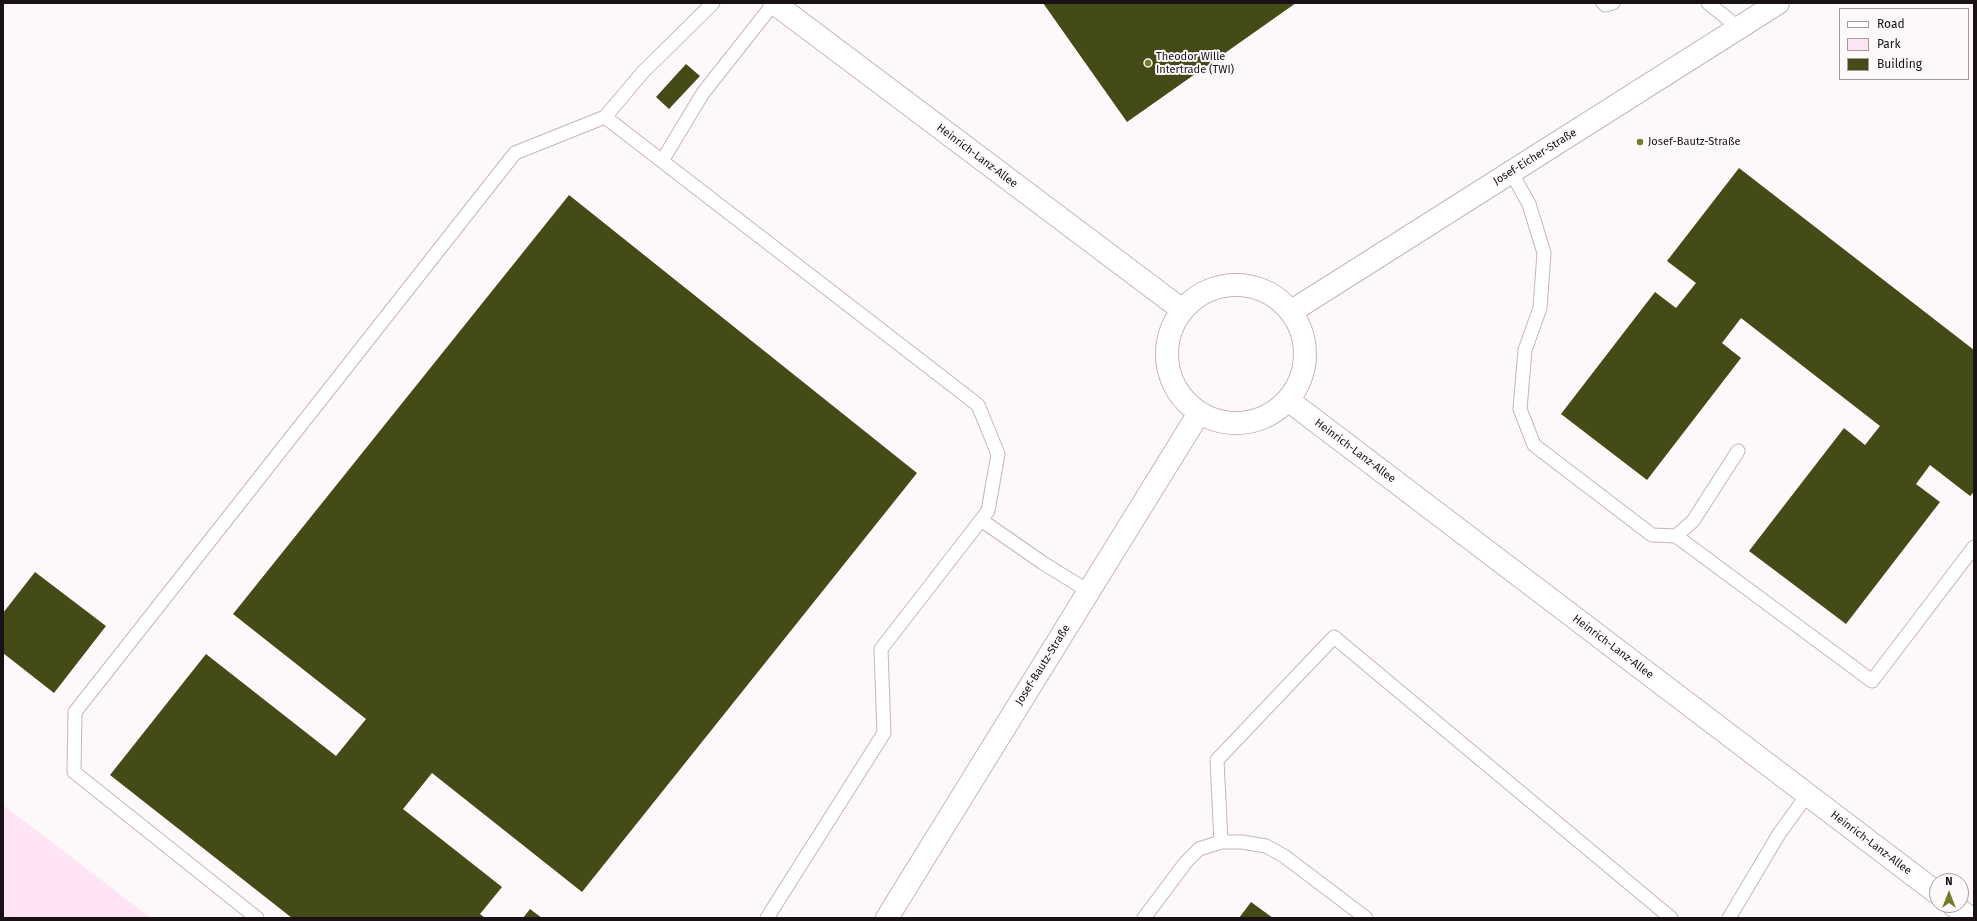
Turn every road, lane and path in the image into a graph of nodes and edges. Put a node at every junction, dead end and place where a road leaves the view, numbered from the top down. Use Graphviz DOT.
graph roads {
  1 [pos="713,3"];
  2 [pos="774,3"];
  3 [pos="1603,3"];
  4 [pos="1613,3"];
  5 [pos="1708,3"];
  6 [pos="1778,3"];
  7 [pos="1739,28"];
  8 [pos="605,118"];
  9 [pos="662,161"];
  10 [pos="1511,172"];
  11 [pos="1181,309"];
  12 [pos="1292,311"];
  13 [pos="1288,400"];
  14 [pos="1199,413"];
  15 [pos="1738,450"];
  16 [pos="981,520"];
  17 [pos="1676,536"];
  18 [pos="1974,547"];
  19 [pos="1088,591"];
  20 [pos="1807,795"];
  21 [pos="1221,842"];
  22 [pos="1929,887"];
  23 [pos="257,918"];
  24 [pos="767,918"];
  25 [pos="887,918"];
  26 [pos="1144,918"];
  27 [pos="1366,918"];
  28 [pos="1671,918"];
  29 [pos="1729,918"];
  1 -- 8 [label="lane"];
  2 -- 9 [label="lane"];
  2 -- 11 [label="street, Heinrich-Lanz-Allee"];
  3 -- 4 [label="lane"];
  5 -- 7 [label="lane"];
  6 -- 7 [label="street, Josef-Eicher-Straße"];
  7 -- 10 [label="street, Josef-Eicher-Straße"];
  8 -- 9 [label="lane"];
  8 -- 23 [label="lane"];
  9 -- 16 [label="lane"];
  10 -- 12 [label="street, Josef-Eicher-Straße"];
  10 -- 17 [label="lane"];
  11 -- 12 [label="street"];
  11 -- 14 [label="street"];
  12 -- 13 [label="street"];
  13 -- 14 [label="street"];
  13 -- 20 [label="street, Heinrich-Lanz-Allee"];
  14 -- 19 [label="street, Josef-Bautz-Straße"];
  15 -- 17 [label="lane"];
  16 -- 19 [label="lane"];
  16 -- 24 [label="lane"];
  17 -- 18 [label="lane"];
  19 -- 25 [label="street, Josef-Bautz-Straße"];
  20 -- 22 [label="street, Heinrich-Lanz-Allee"];
  20 -- 29 [label="lane"];
  21 -- 26 [label="lane"];
  21 -- 27 [label="lane"];
  21 -- 28 [label="lane"];
}
